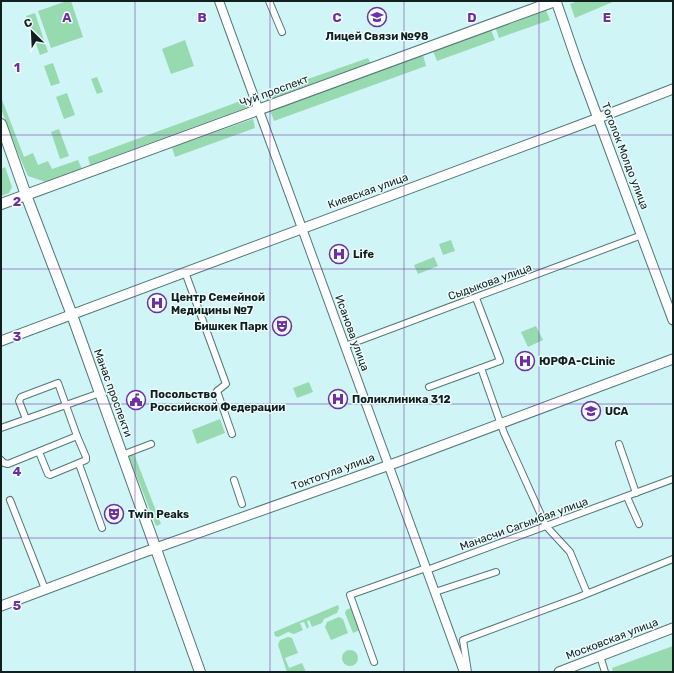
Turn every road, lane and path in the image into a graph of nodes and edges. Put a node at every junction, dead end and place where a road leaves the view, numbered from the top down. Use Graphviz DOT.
graph roads {
  1 [pos="219,1"];
  2 [pos="269,1"];
  3 [pos="556,1"];
  4 [pos="282,32"];
  5 [pos="673,89"];
  6 [pos="258,109"];
  7 [pos="598,118"];
  8 [pos="1,124"];
  9 [pos="26,195"];
  10 [pos="1,204"];
  11 [pos="302,228"];
  12 [pos="642,235"];
  13 [pos="184,272"];
  14 [pos="476,298"];
  15 [pos="72,315"];
  16 [pos="673,320"];
  17 [pos="1,341"];
  18 [pos="345,346"];
  19 [pos="673,359"];
  20 [pos="481,368"];
  21 [pos="429,387"];
  22 [pos="100,393"];
  23 [pos="66,405"];
  24 [pos="26,419"];
  25 [pos="501,424"];
  26 [pos="1,428"];
  27 [pos="232,434"];
  28 [pos="78,436"];
  29 [pos="151,444"];
  30 [pos="619,444"];
  31 [pos="39,452"];
  32 [pos="122,455"];
  33 [pos="1,460"];
  34 [pos="80,464"];
  35 [pos="388,465"];
  36 [pos="673,479"];
  37 [pos="234,480"];
  38 [pos="636,494"];
  39 [pos="627,497"];
  40 [pos="10,500"];
  41 [pos="242,504"];
  42 [pos="639,524"];
  43 [pos="546,526"];
  44 [pos="102,528"];
  45 [pos="155,548"];
  46 [pos="673,559"];
  47 [pos="426,569"];
  48 [pos="496,572"];
  49 [pos="45,589"];
  50 [pos="435,592"];
  51 [pos="587,593"];
  52 [pos="1,606"];
  53 [pos="673,628"];
  54 [pos="600,656"];
  55 [pos="374,662"];
  56 [pos="200,672"];
  57 [pos="464,672"];
  58 [pos="468,672"];
  59 [pos="559,672"];
  60 [pos="605,672"];
  1 -- 6 [label="street, Исанова улица"];
  2 -- 4 [label="street"];
  3 -- 6 [label="main road, Чуй проспект"];
  3 -- 7 [label="main road, Тоголок Молдо улица"];
  5 -- 7 [label="main road, Киевская улица"];
  6 -- 9 [label="main road, Чуй проспект"];
  6 -- 11 [label="street, Исанова улица"];
  7 -- 11 [label="main road, Киевская улица"];
  7 -- 12 [label="main road, Тоголок Молдо улица"];
  8 -- 9 [label="main road, Манас проспекти"];
  9 -- 10 [label="main road, Чуй проспект"];
  9 -- 15 [label="main road, Манас проспекти"];
  11 -- 13 [label="main road, Киевская улица"];
  11 -- 18 [label="street, Исанова улица"];
  12 -- 14 [label="street, Сыдыкова улица"];
  12 -- 16 [label="main road, Тоголок Молдо улица"];
  13 -- 15 [label="main road, Киевская улица"];
  13 -- 27 [label="street"];
  14 -- 18 [label="street, Сыдыкова улица"];
  14 -- 20 [label="street"];
  15 -- 17 [label="main road, Киевская улица"];
  15 -- 22 [label="main road, Манас проспекти"];
  18 -- 35 [label="street, Исанова улица"];
  19 -- 25 [label="main road, Токтогула улица"];
  20 -- 21 [label="street"];
  20 -- 25 [label="street"];
  22 -- 23 [label="street"];
  22 -- 32 [label="main road, Манас проспекти"];
  23 -- 24 [label="street"];
  23 -- 24 [label="street"];
  23 -- 28 [label="street"];
  24 -- 26 [label="street"];
  25 -- 35 [label="main road, Токтогула улица"];
  25 -- 43 [label="street"];
  28 -- 31 [label="street"];
  28 -- 34 [label="street"];
  29 -- 32 [label="street"];
  30 -- 38 [label="street"];
  31 -- 33 [label="street"];
  31 -- 34 [label="street"];
  32 -- 45 [label="main road, Манас проспекти"];
  34 -- 44 [label="street"];
  35 -- 45 [label="main road, Токтогула улица"];
  35 -- 47 [label="street, Исанова улица"];
  36 -- 38 [label="street, Манасчи Сагымбая улица"];
  37 -- 41 [label="street"];
  38 -- 39 [label="street, Манасчи Сагымбая улица"];
  39 -- 42 [label="street"];
  39 -- 43 [label="street, Манасчи Сагымбая улица"];
  40 -- 49 [label="street"];
  43 -- 47 [label="street, Манасчи Сагымбая улица"];
  43 -- 51 [label="street"];
  45 -- 49 [label="main road, Токтогула улица"];
  45 -- 56 [label="main road, Манас проспекти"];
  46 -- 51 [label="street"];
  47 -- 50 [label="street, Исанова улица"];
  47 -- 55 [label="street, Манасчи Сагымбая улица"];
  48 -- 50 [label="street"];
  49 -- 52 [label="main road, Токтогула улица"];
  50 -- 57 [label="street, Исанова улица"];
  51 -- 58 [label="street"];
  53 -- 54 [label="main road, Московская улица"];
  54 -- 59 [label="main road, Московская улица"];
  54 -- 60 [label="street"];
}
